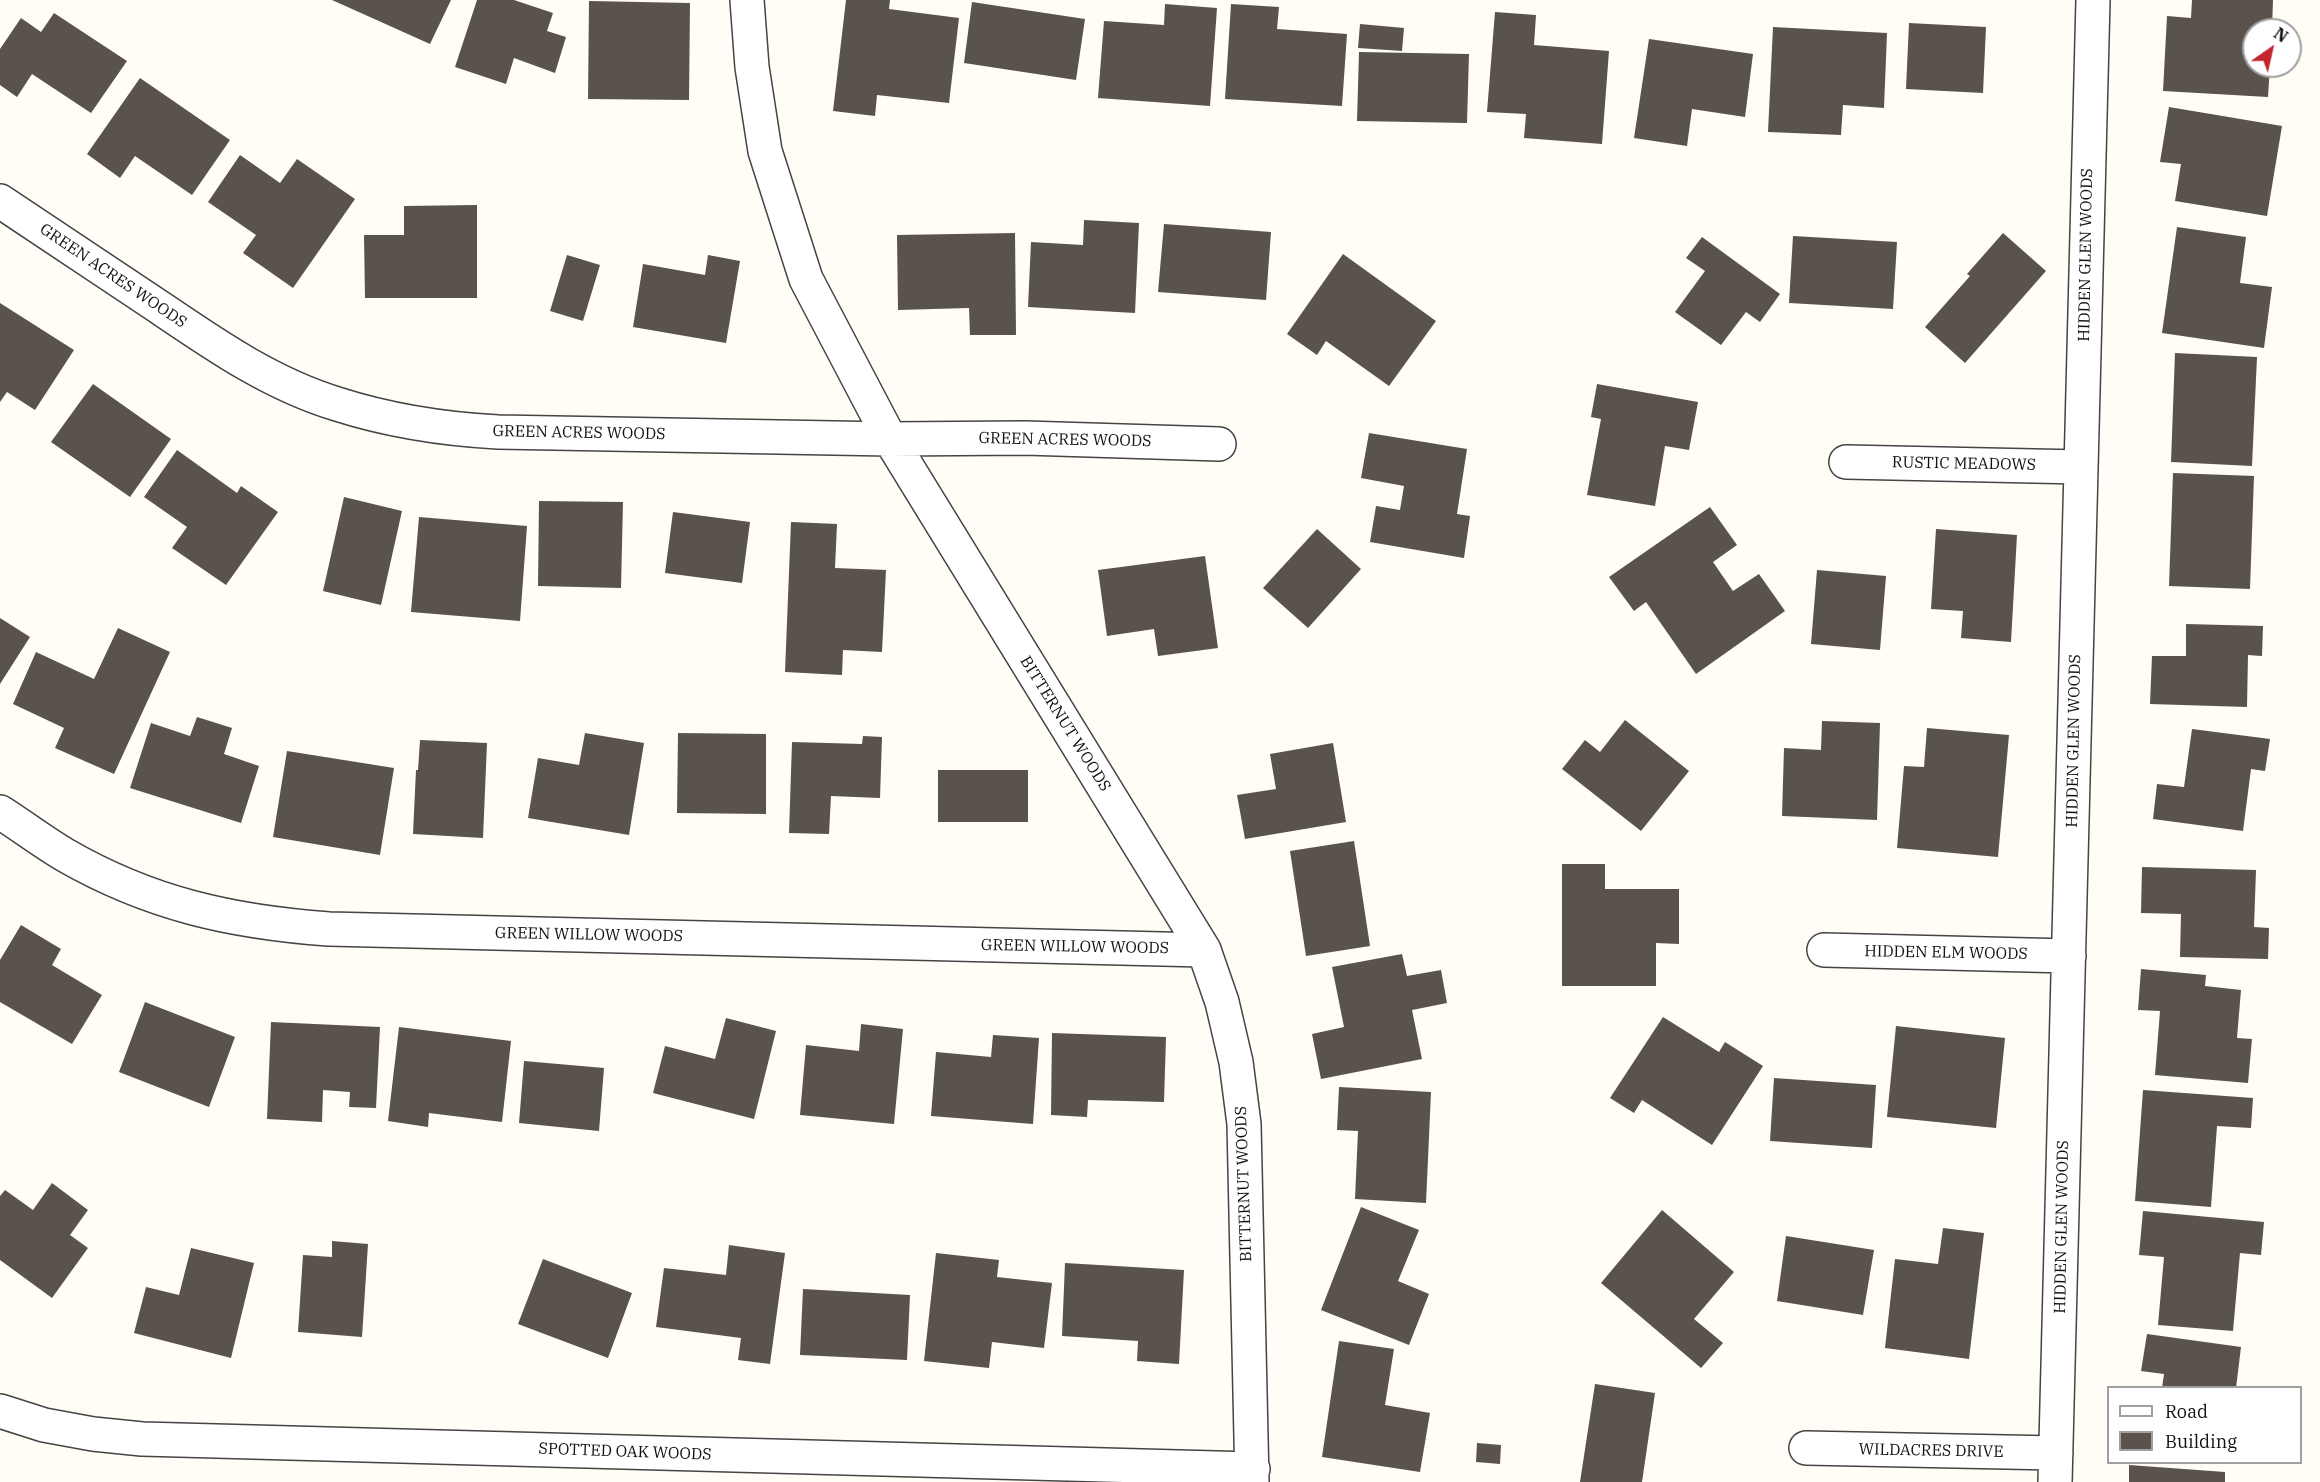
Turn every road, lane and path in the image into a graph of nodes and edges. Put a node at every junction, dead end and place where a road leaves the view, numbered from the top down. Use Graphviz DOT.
graph roads {
  1 [pos="747,0"];
  2 [pos="2093,0"];
  3 [pos="0,201"];
  4 [pos="890,439"];
  5 [pos="1219,444"];
  6 [pos="1846,462"];
  7 [pos="2081,466"];
  8 [pos="0,812"];
  9 [pos="1824,950"];
  10 [pos="1204,951"];
  11 [pos="2069,956"];
  12 [pos="0,1411"];
  13 [pos="1806,1448"];
  14 [pos="2056,1468"];
  15 [pos="1253,1475"];
  1 -- 4 [label="street, BITTERNUT WOODS"];
  2 -- 7 [label="street, HIDDEN GLEN WOODS"];
  3 -- 4 [label="street, GREEN ACRES WOODS"];
  4 -- 5 [label="street, GREEN ACRES WOODS"];
  4 -- 10 [label="street, BITTERNUT WOODS"];
  6 -- 7 [label="street, RUSTIC MEADOWS"];
  7 -- 11 [label="street, HIDDEN GLEN WOODS"];
  8 -- 10 [label="street, GREEN WILLOW WOODS"];
  9 -- 11 [label="street, HIDDEN ELM WOODS"];
  10 -- 15 [label="street, BITTERNUT WOODS"];
  11 -- 14 [label="street, HIDDEN GLEN WOODS"];
  12 -- 15 [label="street, SPOTTED OAK WOODS"];
  13 -- 14 [label="street, WILDACRES DRIVE"];
}
